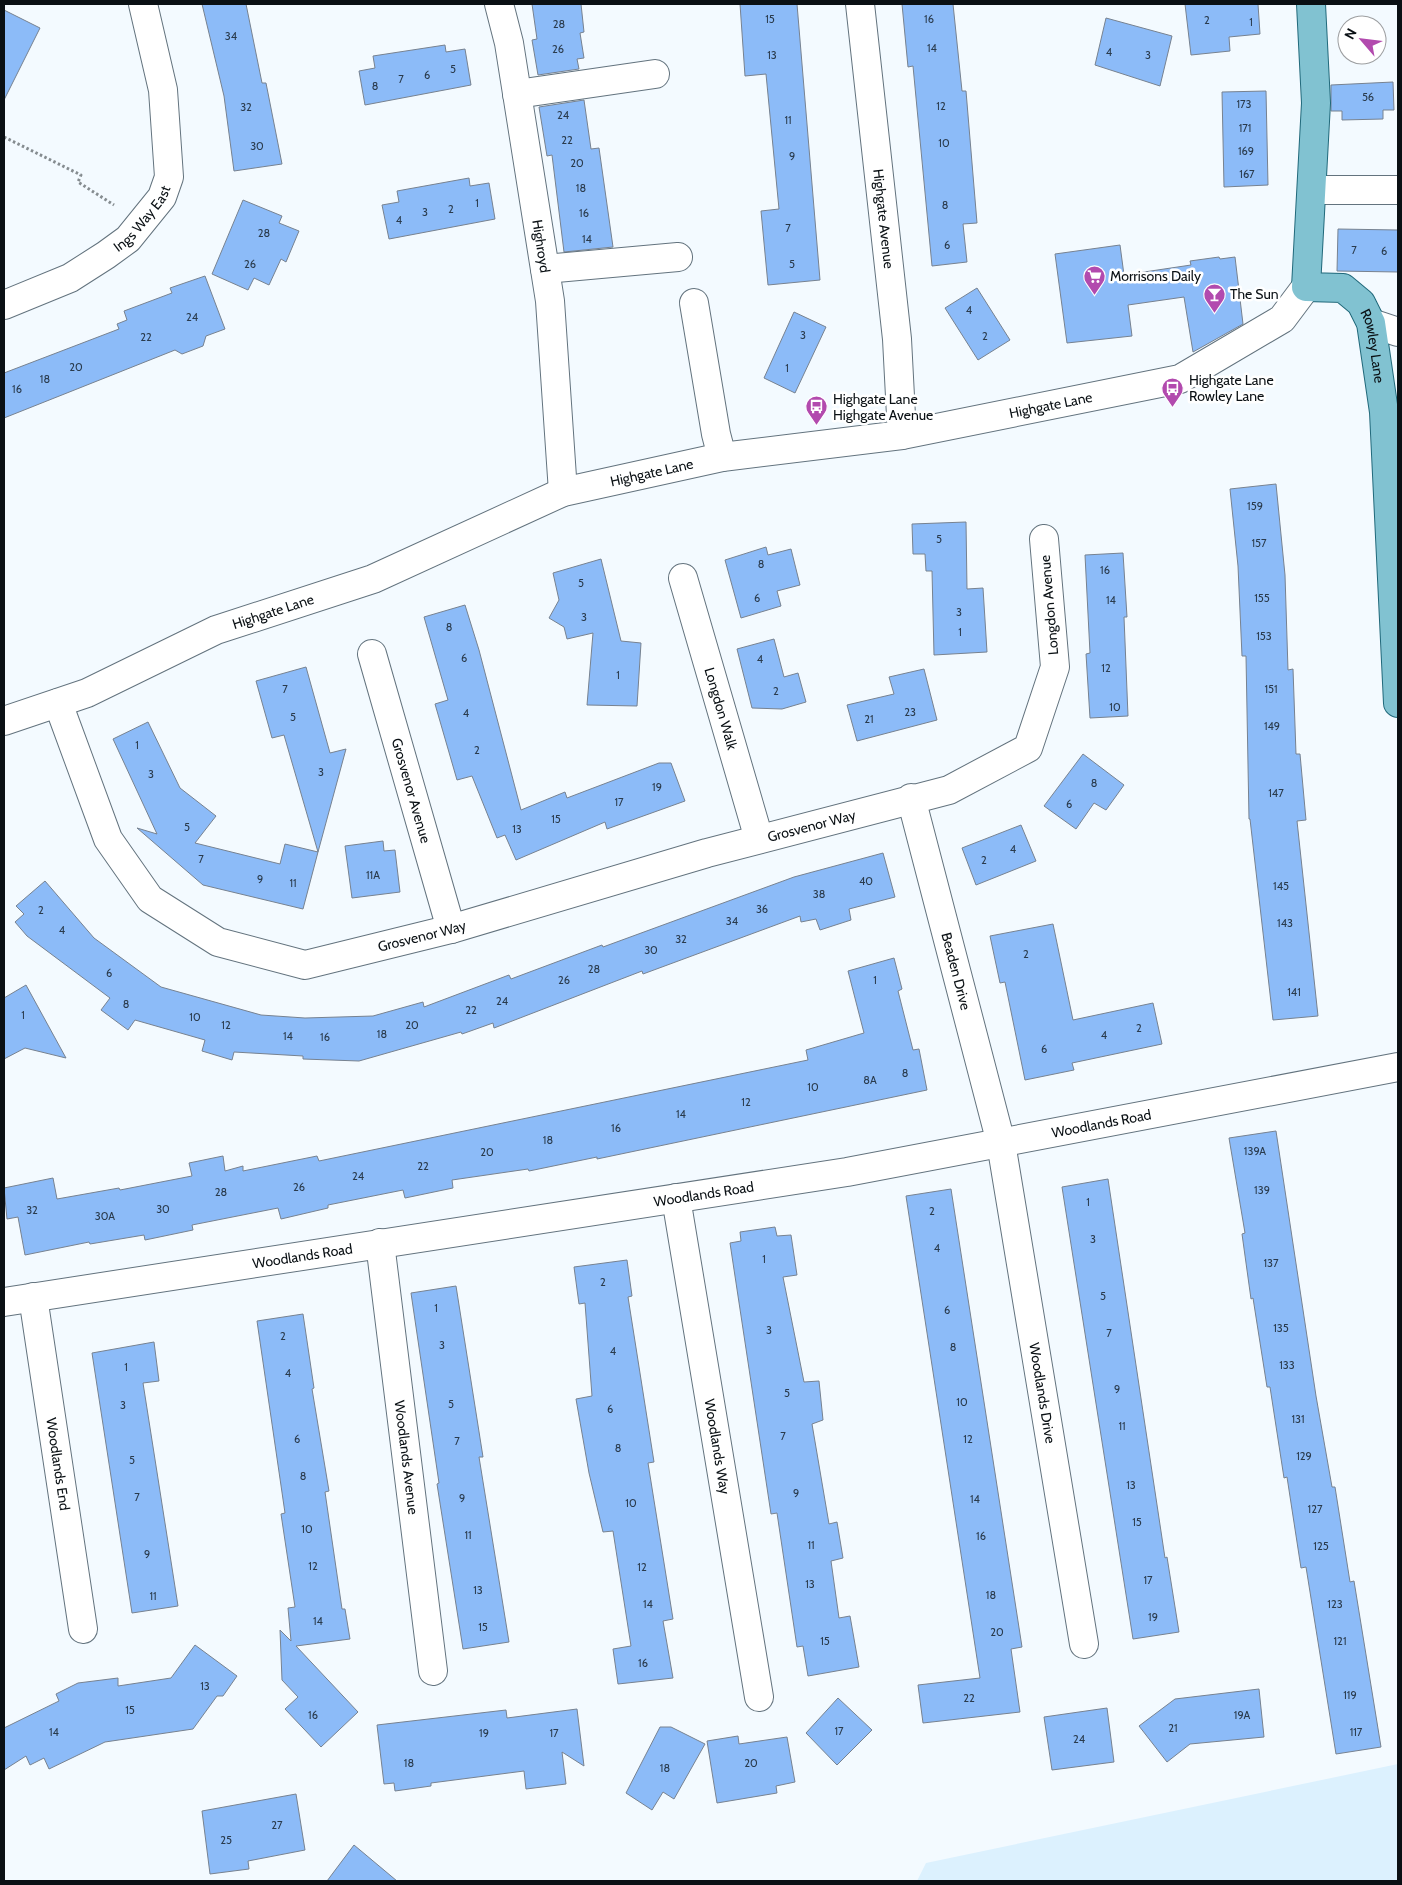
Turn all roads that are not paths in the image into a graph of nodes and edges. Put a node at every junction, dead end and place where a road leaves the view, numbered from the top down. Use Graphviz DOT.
graph roads {
  1 [pos="143,4"];
  2 [pos="499,4"];
  3 [pos="860,4"];
  4 [pos="1311,4"];
  5 [pos="655,74"];
  6 [pos="517,94"];
  7 [pos="1312,190"];
  8 [pos="1398,190"];
  9 [pos="678,257"];
  10 [pos="545,269"];
  11 [pos="1306,287"];
  12 [pos="694,303"];
  13 [pos="4,305"];
  14 [pos="1371,323"];
  15 [pos="1398,332"];
  16 [pos="902,435"];
  17 [pos="722,457"];
  18 [pos="563,492"];
  19 [pos="1044,538"];
  20 [pos="683,578"];
  21 [pos="372,654"];
  22 [pos="58,703"];
  23 [pos="1398,703"];
  24 [pos="4,721"];
  25 [pos="911,798"];
  26 [pos="760,839"];
  27 [pos="451,929"];
  28 [pos="1398,1067"];
  29 [pos="1001,1143"];
  30 [pos="676,1198"];
  31 [pos="380,1243"];
  32 [pos="33,1298"];
  33 [pos="4,1302"];
  34 [pos="83,1629"];
  35 [pos="1084,1644"];
  36 [pos="433,1671"];
  37 [pos="759,1696"];
  1 -- 13 [label="street, Ings Way East"];
  2 -- 6 [label="street, Highroyd"];
  3 -- 16 [label="street, Highgate Avenue"];
  4 -- 7 [label="main road"];
  5 -- 6 [label="street"];
  6 -- 10 [label="street, Highroyd"];
  7 -- 8 [label="street"];
  7 -- 11 [label="main road"];
  9 -- 10 [label="street"];
  10 -- 18 [label="street, Highroyd"];
  11 -- 14 [label="main road, Rowley Lane"];
  11 -- 16 [label="street, Highgate Lane"];
  12 -- 17 [label="street"];
  14 -- 15 [label="street"];
  14 -- 23 [label="main road, Rowley Lane"];
  16 -- 17 [label="street, Highgate Lane"];
  17 -- 18 [label="street, Highgate Lane"];
  18 -- 22 [label="street, Highgate Lane"];
  19 -- 25 [label="street, Longdon Avenue"];
  20 -- 26 [label="street, Longdon Walk"];
  21 -- 27 [label="street, Grosvenor Avenue"];
  22 -- 24 [label="street, Highgate Lane"];
  22 -- 27 [label="street, Grosvenor Way"];
  25 -- 26 [label="street, Grosvenor Way"];
  25 -- 29 [label="street, Beaden Drive"];
  26 -- 27 [label="street, Grosvenor Way"];
  28 -- 29 [label="street, Woodlands Road"];
  29 -- 30 [label="street, Woodlands Road"];
  29 -- 35 [label="street, Woodlands Drive"];
  30 -- 31 [label="street, Woodlands Road"];
  30 -- 37 [label="street, Woodlands Way"];
  31 -- 32 [label="street, Woodlands Road"];
  31 -- 36 [label="street, Woodlands Avenue"];
  32 -- 33 [label="street, Woodlands Road"];
  32 -- 34 [label="street, Woodlands End"];
}
